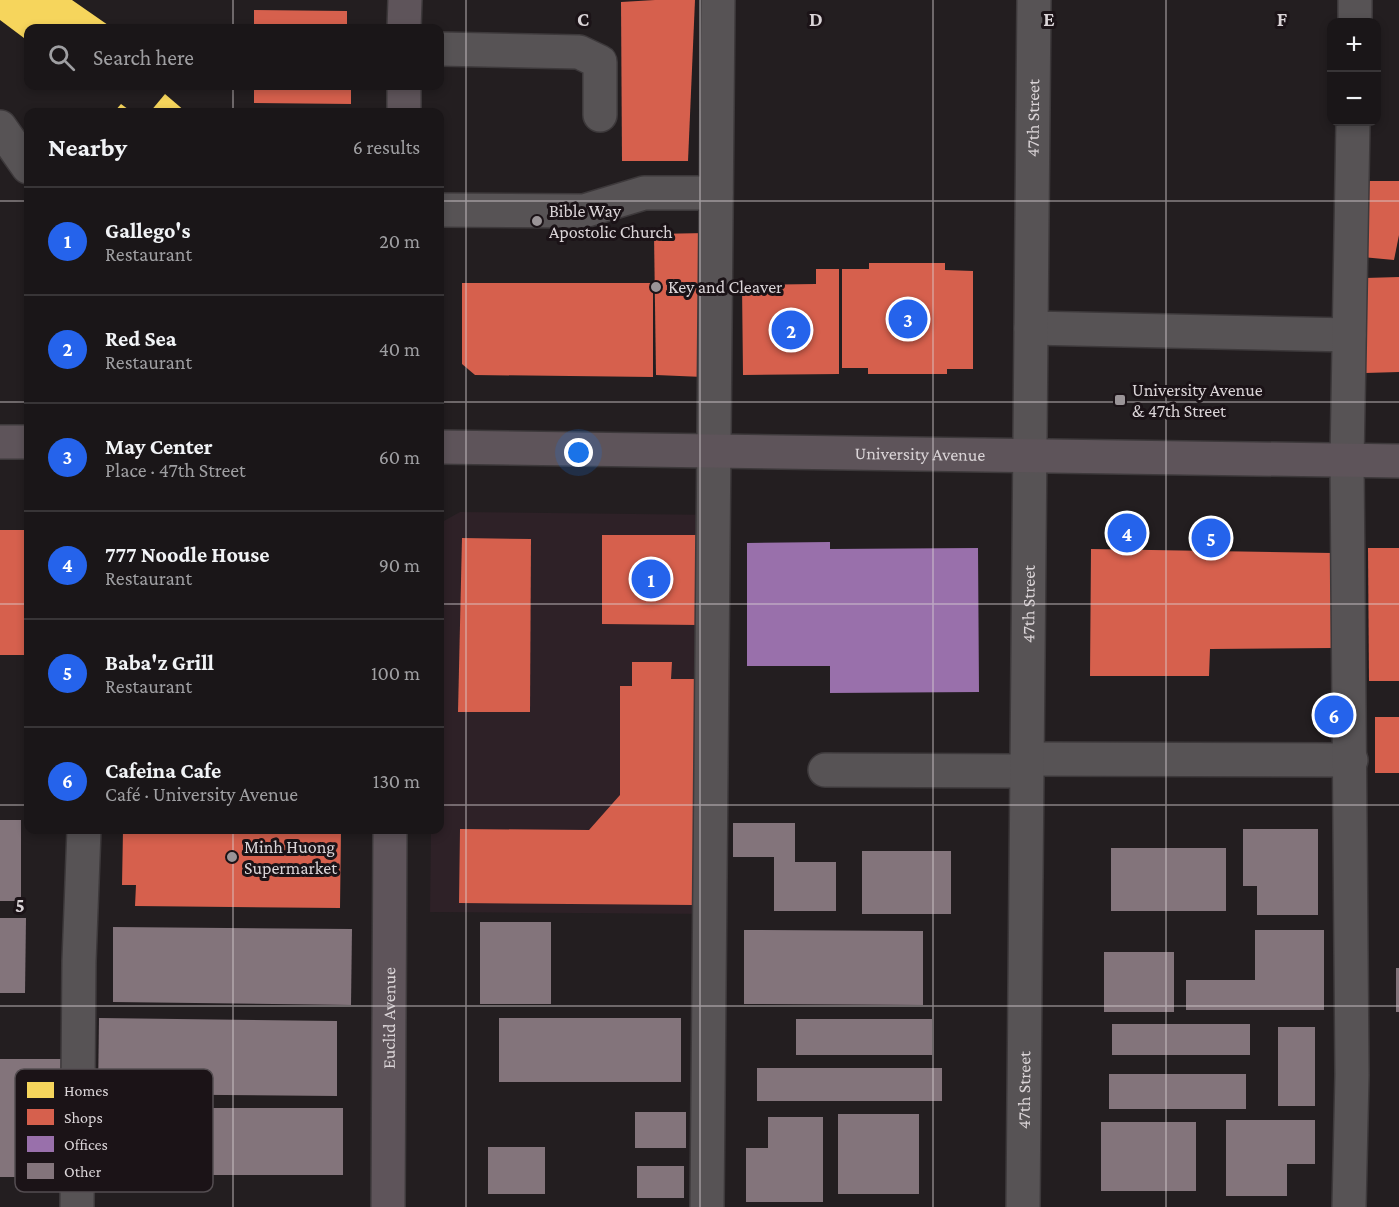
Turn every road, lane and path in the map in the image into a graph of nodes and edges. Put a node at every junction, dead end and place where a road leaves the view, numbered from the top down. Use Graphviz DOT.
graph roads {
  1 [pos="405,0"];
  2 [pos="718,0"];
  3 [pos="1034,0"];
  4 [pos="1355,0"];
  5 [pos="1355,18"];
  6 [pos="404,24"];
  7 [pos="444,49"];
  8 [pos="404,90"];
  9 [pos="404,108"];
  10 [pos="600,115"];
  11 [pos="1353,126"];
  12 [pos="0,127"];
  13 [pos="24,161"];
  14 [pos="716,193"];
  15 [pos="444,210"];
  16 [pos="1031,328"];
  17 [pos="1349,335"];
  18 [pos="0,442"];
  19 [pos="24,442"];
  20 [pos="444,447"];
  21 [pos="714,452"];
  22 [pos="1029,456"];
  23 [pos="1347,461"];
  24 [pos="1399,461"];
  25 [pos="1351,760"];
  26 [pos="1027,765"];
  27 [pos="825,770"];
  28 [pos="84,834"];
  29 [pos="390,834"];
  30 [pos="78,1069"];
  31 [pos="77,1192"];
  32 [pos="77,1207"];
  33 [pos="388,1207"];
  34 [pos="707,1207"];
  35 [pos="1023,1207"];
  36 [pos="1349,1207"];
  1 -- 6 [label="main road"];
  2 -- 14 [label="street"];
  3 -- 16 [label="street, 47th Street"];
  4 -- 5 [label="street"];
  7 -- 10 [label="street"];
  8 -- 9 [label="main road"];
  11 -- 17 [label="street"];
  12 -- 13 [label="street"];
  14 -- 15 [label="street"];
  14 -- 21 [label="street"];
  16 -- 17 [label="street"];
  16 -- 22 [label="street, 47th Street"];
  17 -- 23 [label="street"];
  18 -- 19 [label="main road"];
  20 -- 21 [label="main road, University Avenue"];
  21 -- 22 [label="main road, University Avenue"];
  21 -- 34 [label="street"];
  22 -- 23 [label="main road, University Avenue"];
  22 -- 26 [label="street, 47th Street"];
  23 -- 24 [label="main road, University Avenue"];
  23 -- 25 [label="street"];
  25 -- 26 [label="street"];
  25 -- 36 [label="street"];
  26 -- 27 [label="street"];
  26 -- 35 [label="street, 47th Street"];
  28 -- 30 [label="street"];
  29 -- 33 [label="main road, Euclid Avenue"];
  31 -- 32 [label="street"];
}
